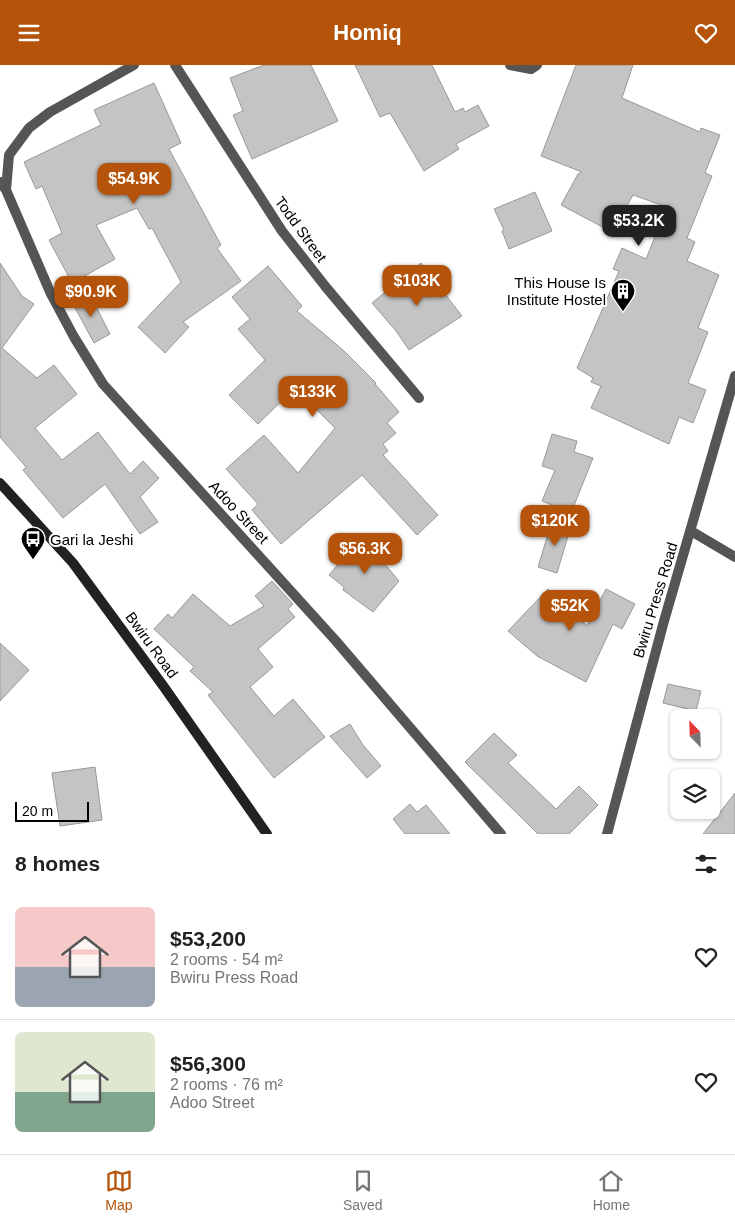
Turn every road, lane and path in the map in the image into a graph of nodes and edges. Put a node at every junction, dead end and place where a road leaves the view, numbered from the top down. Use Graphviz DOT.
graph roads {
  1 [pos="134,65"];
  2 [pos="175,65"];
  3 [pos="510,65"];
  4 [pos="536,65"];
  5 [pos="3,186"];
  6 [pos="735,376"];
  7 [pos="419,398"];
  8 [pos="0,483"];
  9 [pos="691,531"];
  10 [pos="735,557"];
  11 [pos="267,834"];
  12 [pos="501,834"];
  13 [pos="607,834"];
  1 -- 5 [label="street"];
  2 -- 7 [label="street, Todd Street"];
  3 -- 4 [label="street"];
  5 -- 12 [label="street, Adoo Street"];
  6 -- 9 [label="street, Bwiru Press Road"];
  8 -- 11 [label="main road, Bwiru Road"];
  9 -- 10 [label="street"];
  9 -- 13 [label="street, Bwiru Press Road"];
}
